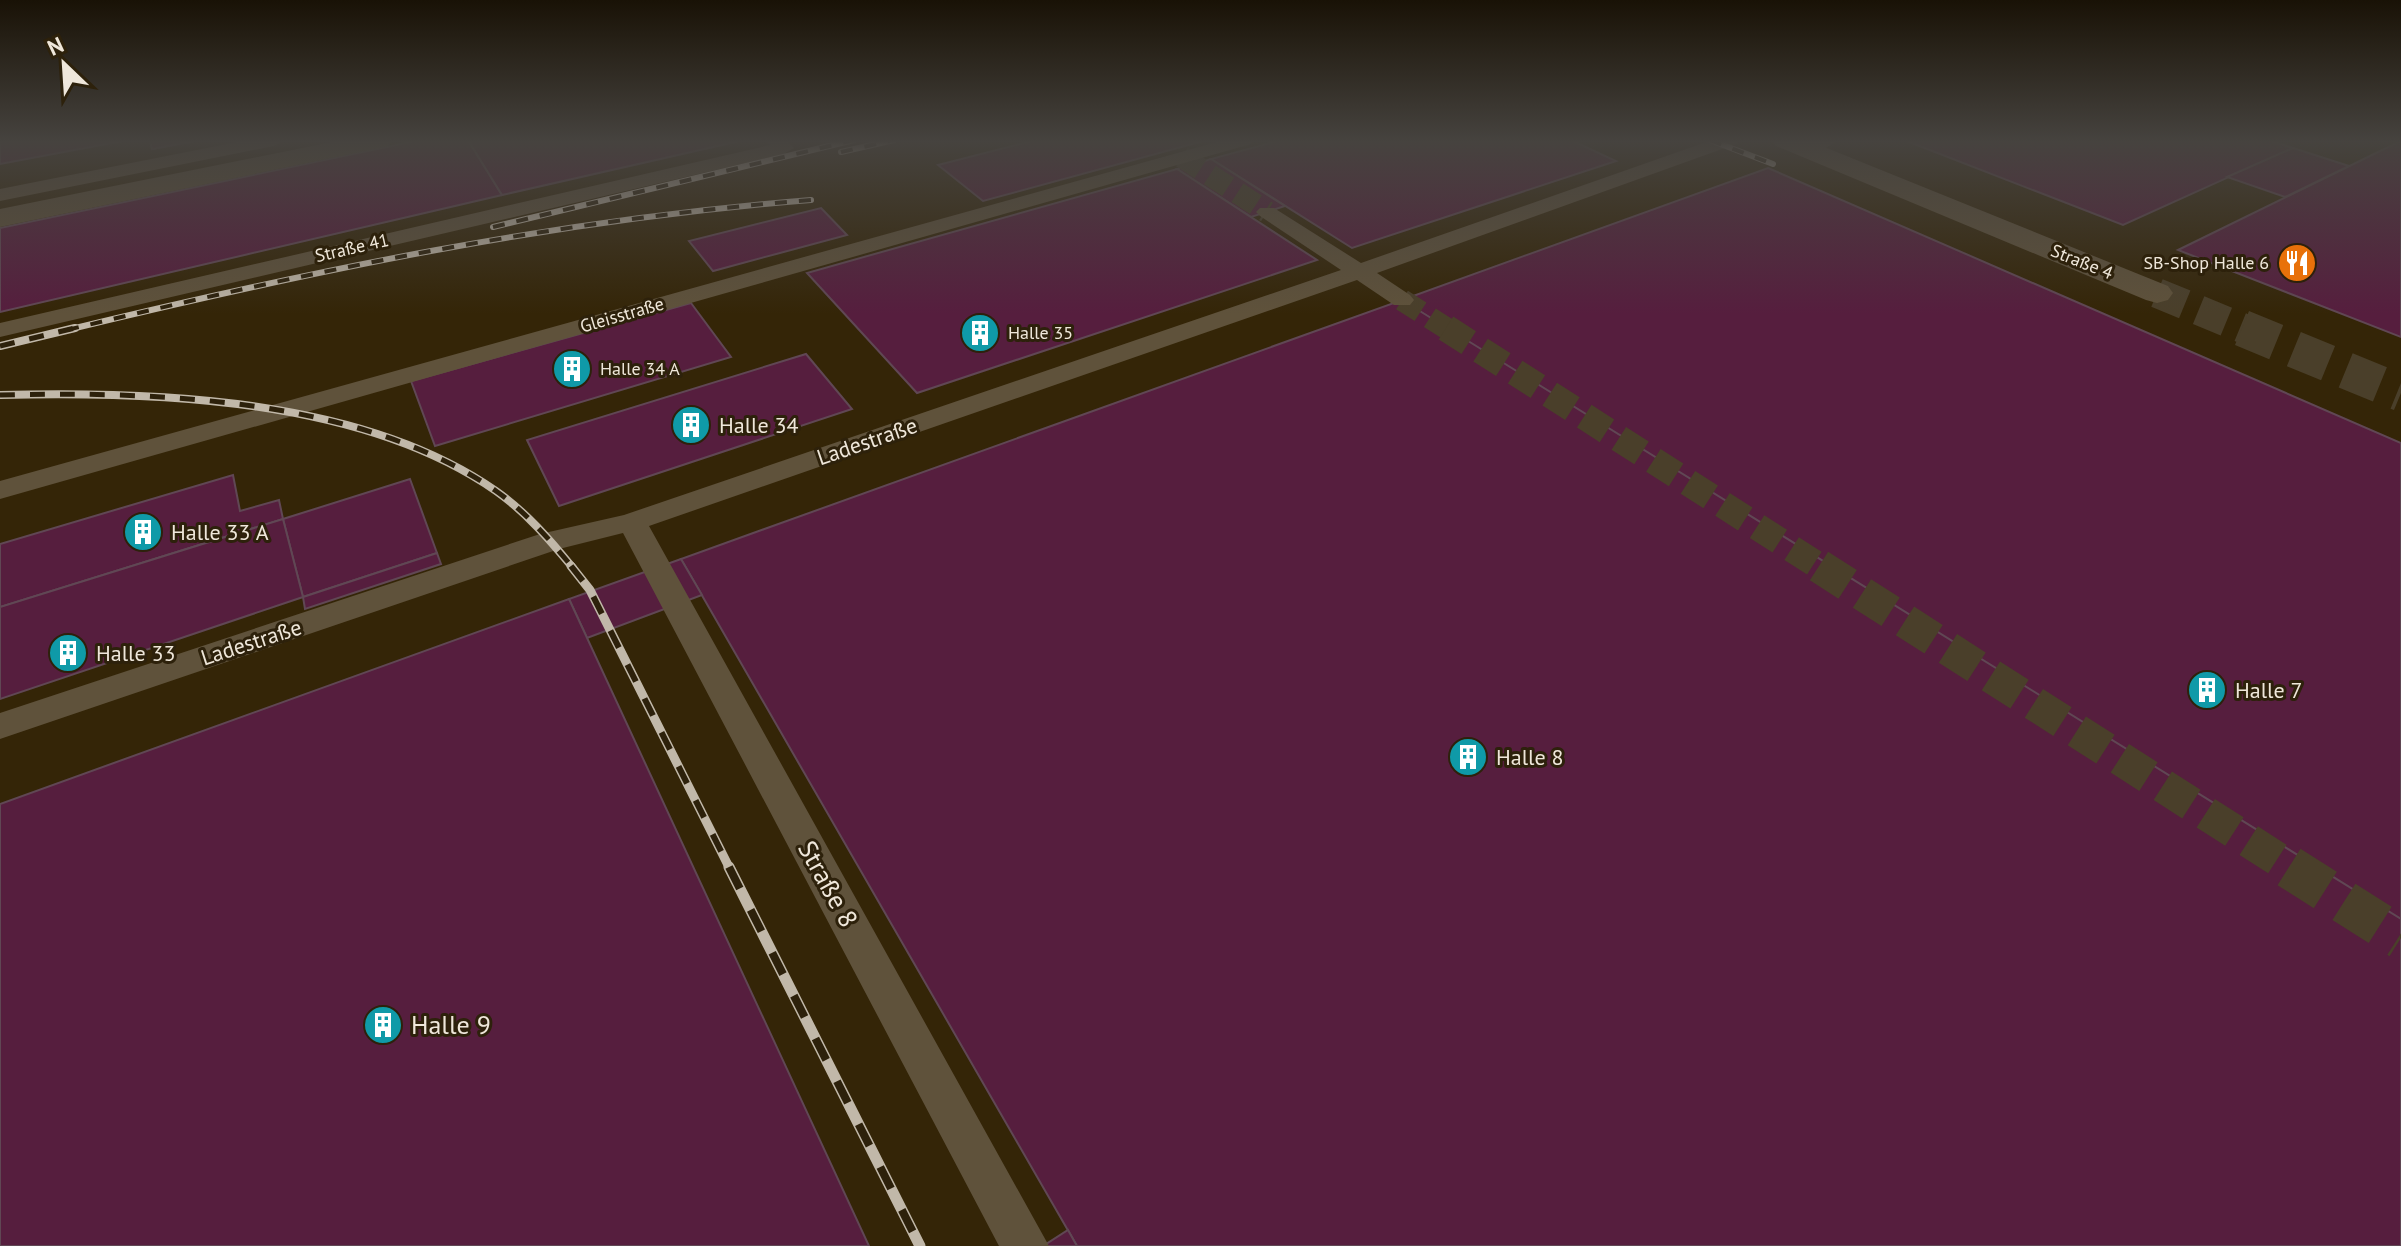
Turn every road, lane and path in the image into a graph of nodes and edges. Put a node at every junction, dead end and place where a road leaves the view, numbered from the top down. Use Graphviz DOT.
graph roads {
  1 [pos="98,198"];
  2 [pos="568,198"];
  3 [pos="1037,198"];
  4 [pos="1566,198"];
  5 [pos="1937,198"];
  6 [pos="0,204"];
  7 [pos="41,210"];
  8 [pos="1267,212"];
  9 [pos="0,218"];
  10 [pos="1359,272"];
  11 [pos="2157,293"];
  12 [pos="1402,300"];
  13 [pos="0,330"];
  14 [pos="0,490"];
  15 [pos="632,522"];
  16 [pos="0,726"];
  17 [pos="1025,1246"];
  1 -- 7 [label="street"];
  2 -- 13 [label="street, Straße 41"];
  3 -- 14 [label="street, Gleisstraße"];
  4 -- 10 [label="street, Ladestraße"];
  5 -- 11 [label="street, Straße 4"];
  6 -- 7 [label="street"];
  7 -- 9 [label="street"];
  8 -- 10 [label="street"];
  10 -- 12 [label="street"];
  10 -- 15 [label="street, Ladestraße"];
  15 -- 16 [label="street, Ladestraße"];
  15 -- 17 [label="street, Straße 8"];
}
